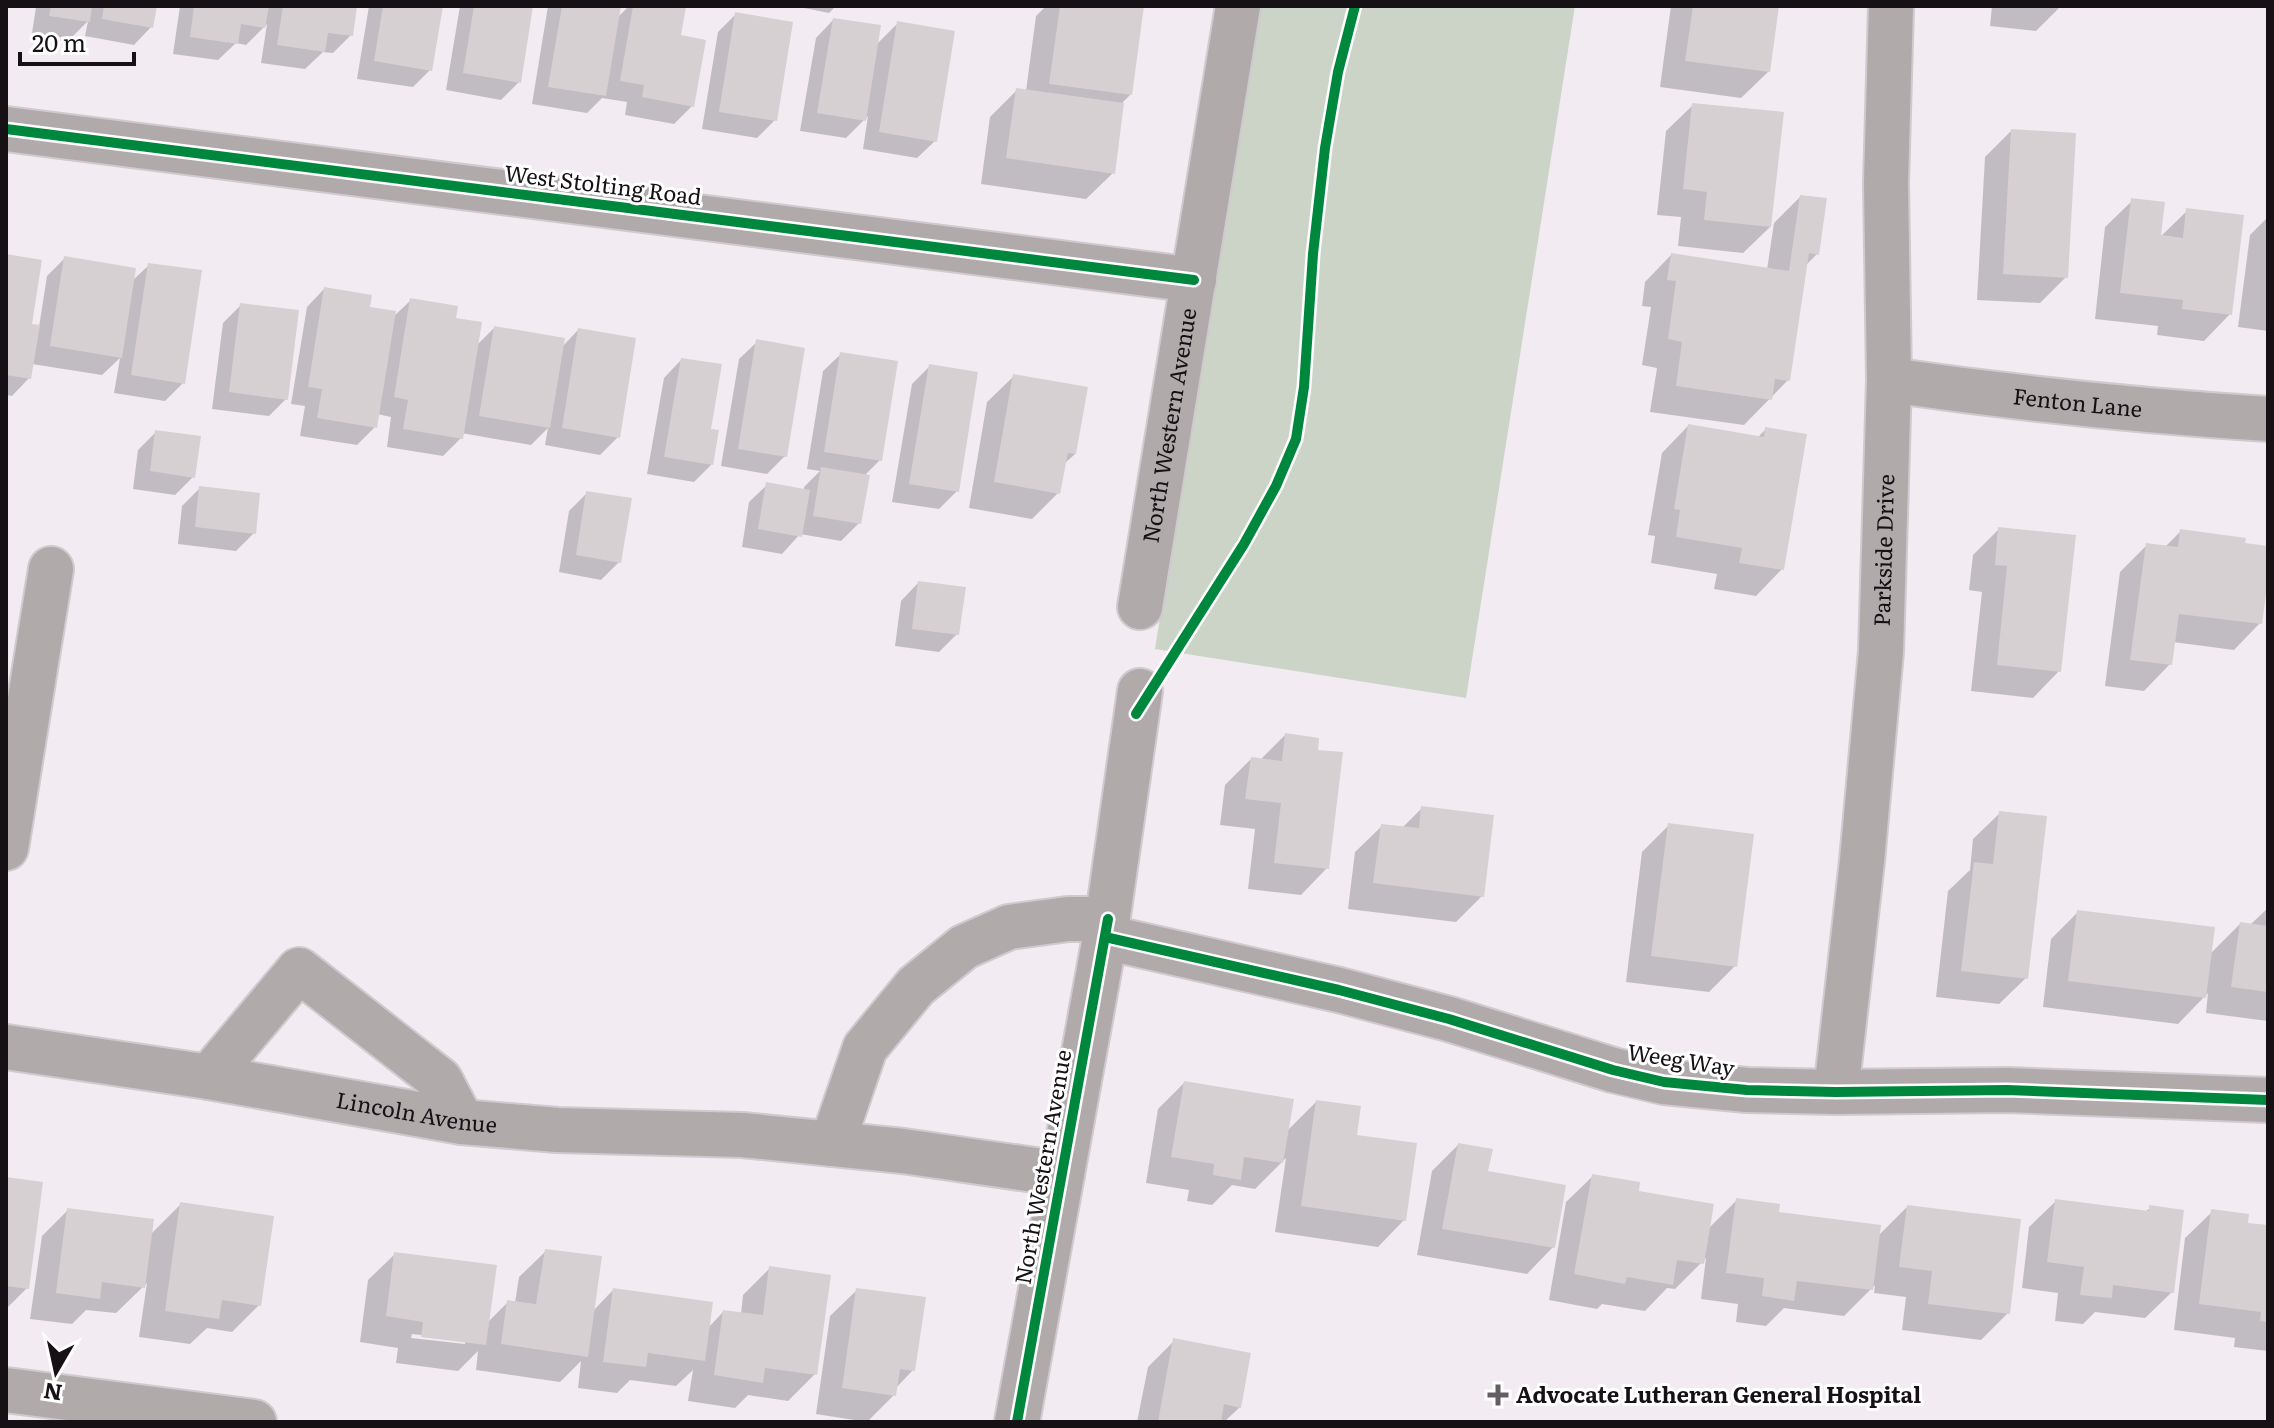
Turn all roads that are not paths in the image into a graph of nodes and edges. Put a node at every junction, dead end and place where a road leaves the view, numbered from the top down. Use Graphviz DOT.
graph roads {
  1 [pos="1238,6"];
  2 [pos="1891,6"];
  3 [pos="6,129"];
  4 [pos="1194,280"];
  5 [pos="1889,380"];
  6 [pos="2268,419"];
  7 [pos="51,569"];
  8 [pos="1140,607"];
  9 [pos="1140,691"];
  10 [pos="6,848"];
  11 [pos="1106,928"];
  12 [pos="6,1047"];
  13 [pos="209,1077"];
  14 [pos="1836,1092"];
  15 [pos="2268,1100"];
  16 [pos="462,1122"];
  17 [pos="832,1144"];
  18 [pos="1062,1174"];
  19 [pos="6,1390"];
  20 [pos="254,1422"];
  21 [pos="1017,1422"];
  1 -- 4 [label="street, North Western Avenue"];
  2 -- 5 [label="street, Parkside Drive"];
  3 -- 4 [label="street, West Stolting Road"];
  4 -- 8 [label="street, North Western Avenue"];
  5 -- 6 [label="street, Fenton Lane"];
  5 -- 14 [label="street, Parkside Drive"];
  7 -- 10 [label="street"];
  9 -- 11 [label="street, North Western Avenue"];
  11 -- 14 [label="street, Weeg Way"];
  11 -- 17 [label="street"];
  11 -- 18 [label="street, North Western Avenue"];
  12 -- 13 [label="street, Lincoln Avenue"];
  13 -- 16 [label="street, Lincoln Avenue"];
  13 -- 16 [label="street"];
  14 -- 15 [label="street, Weeg Way"];
  16 -- 17 [label="street, Lincoln Avenue"];
  17 -- 18 [label="street, Lincoln Avenue"];
  18 -- 21 [label="street, North Western Avenue"];
  19 -- 20 [label="street"];
}
